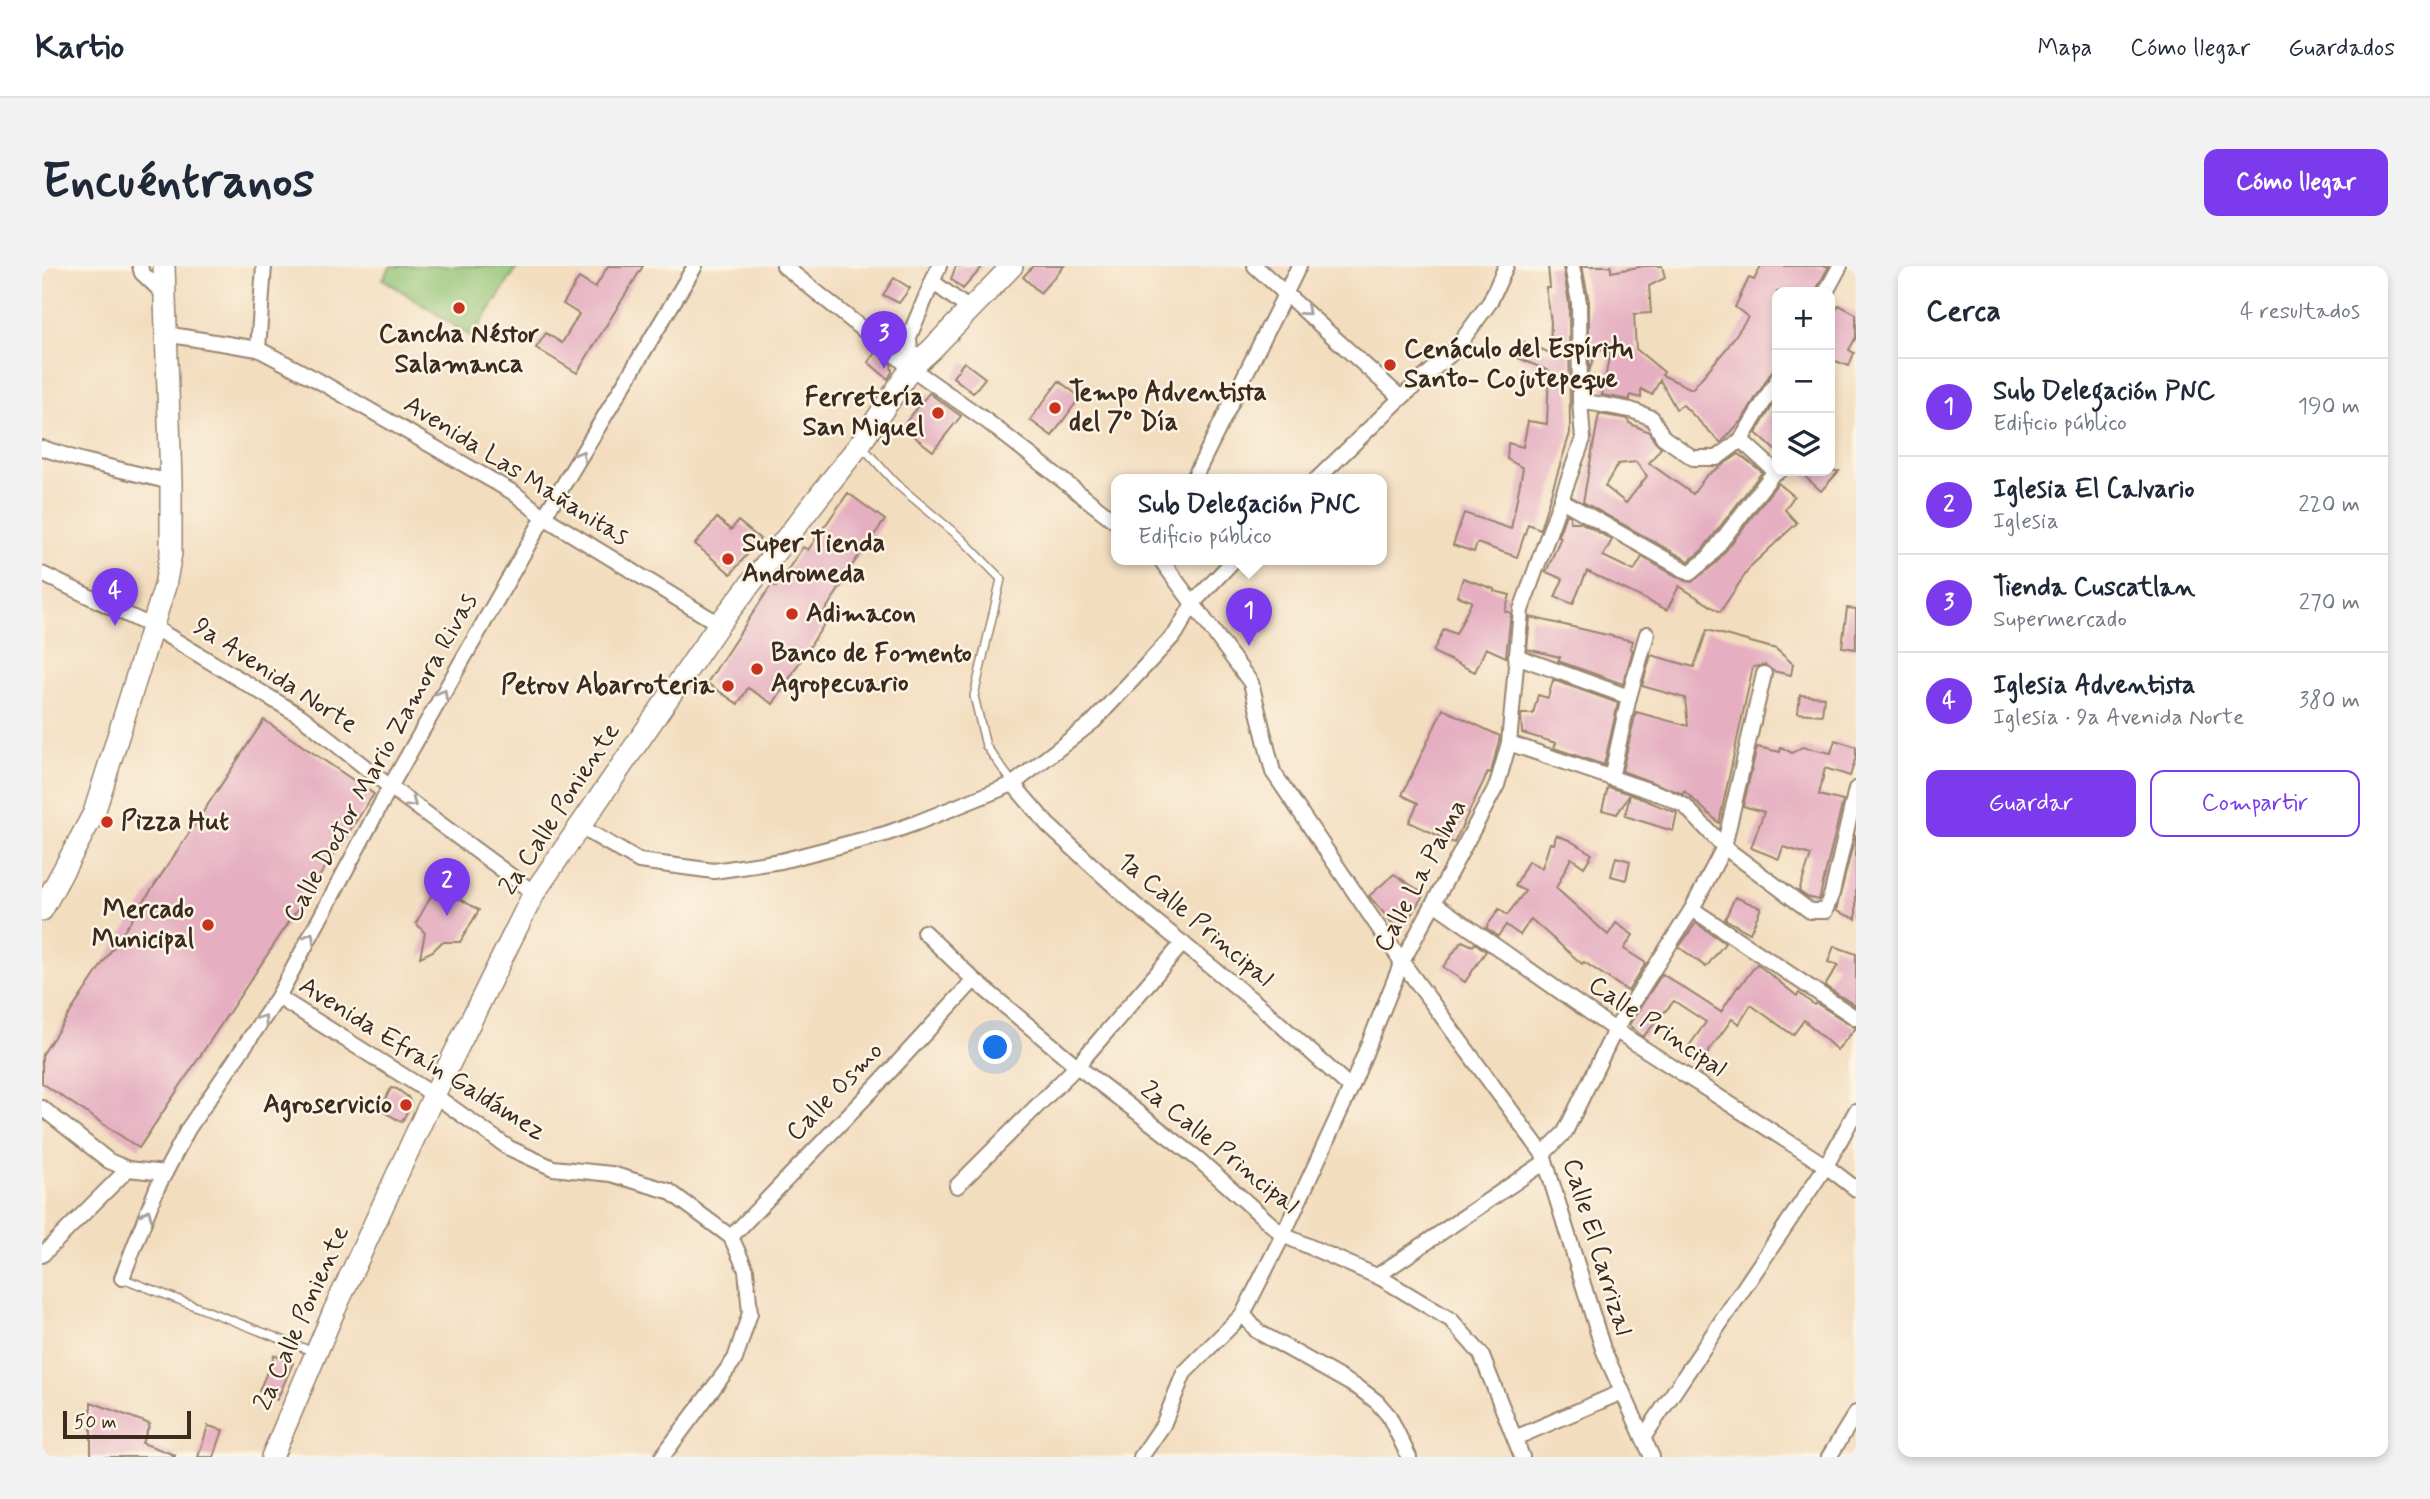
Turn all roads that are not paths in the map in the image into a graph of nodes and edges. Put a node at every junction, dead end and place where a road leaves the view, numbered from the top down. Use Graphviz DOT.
graph roads {
  1 [pos="140,266"];
  2 [pos="164,266"];
  3 [pos="264,266"];
  4 [pos="695,266"];
  5 [pos="784,266"];
  6 [pos="939,266"];
  7 [pos="1012,266"];
  8 [pos="1255,266"];
  9 [pos="1299,266"];
  10 [pos="1506,266"];
  11 [pos="1573,266"];
  12 [pos="1840,266"];
  13 [pos="933,282"];
  14 [pos="1829,287"];
  15 [pos="164,294"];
  16 [pos="1286,294"];
  17 [pos="969,309"];
  18 [pos="165,334"];
  19 [pos="258,349"];
  20 [pos="911,368"];
  21 [pos="1772,388"];
  22 [pos="1401,398"];
  23 [pos="1580,401"];
  24 [pos="1741,440"];
  25 [pos="860,444"];
  26 [pos="42,448"];
  27 [pos="1772,467"];
  28 [pos="1196,474"];
  29 [pos="1322,474"];
  30 [pos="1773,476"];
  31 [pos="171,482"];
  32 [pos="1561,500"];
  33 [pos="544,517"];
  34 [pos="1111,518"];
  35 [pos="1165,565"];
  36 [pos="1229,565"];
  37 [pos="42,574"];
  38 [pos="1194,602"];
  39 [pos="719,624"];
  40 [pos="153,627"];
  41 [pos="1647,635"];
  42 [pos="1517,656"];
  43 [pos="1764,674"];
  44 [pos="1629,697"];
  45 [pos="1509,743"];
  46 [pos="1611,778"];
  47 [pos="1013,784"];
  48 [pos="390,787"];
  49 [pos="1856,789"];
  50 [pos="579,826"];
  51 [pos="1724,848"];
  52 [pos="534,893"];
  53 [pos="1434,903"];
  54 [pos="1692,909"];
  55 [pos="42,910"];
  56 [pos="924,932"];
  57 [pos="1183,943"];
  58 [pos="1402,962"];
  59 [pos="974,980"];
  60 [pos="278,997"];
  61 [pos="1856,1018"];
  62 [pos="1615,1030"];
  63 [pos="1077,1066"];
  64 [pos="1350,1088"];
  65 [pos="434,1095"];
  66 [pos="42,1108"];
  67 [pos="1856,1111"];
  68 [pos="1544,1158"];
  69 [pos="1826,1166"];
  70 [pos="128,1169"];
  71 [pos="165,1173"];
  72 [pos="957,1186"];
  73 [pos="1856,1189"];
  74 [pos="1283,1235"];
  75 [pos="731,1237"];
  76 [pos="42,1255"];
  77 [pos="1377,1276"];
  78 [pos="121,1278"];
  79 [pos="1243,1314"];
  80 [pos="316,1353"];
  81 [pos="1622,1392"];
  82 [pos="1856,1413"];
  83 [pos="1515,1438"];
  84 [pos="1643,1438"];
  85 [pos="272,1457"];
  86 [pos="662,1457"];
  87 [pos="1141,1457"];
  88 [pos="1409,1457"];
  89 [pos="1522,1457"];
  90 [pos="1651,1457"];
  91 [pos="1829,1457"];
  1 -- 15 [label="street"];
  2 -- 15 [label="street"];
  3 -- 19 [label="street"];
  33 -- 4 [label="street, Calle Doctor Mario Zamora Rivas, one-way"];
  5 -- 20 [label="street"];
  6 -- 13 [label="street"];
  7 -- 17 [label="street, 2a Calle Poniente"];
  8 -- 16 [label="street"];
  9 -- 16 [label="street"];
  10 -- 22 [label="street"];
  11 -- 23 [label="street, Calle La Palma"];
  12 -- 14 [label="street"];
  13 -- 17 [label="street"];
  13 -- 20 [label="street"];
  15 -- 18 [label="street"];
  16 -- 22 [label="street, one-way"];
  16 -- 28 [label="street"];
  17 -- 20 [label="street, 2a Calle Poniente"];
  18 -- 19 [label="street, Avenida Las Mañanitas"];
  18 -- 31 [label="street"];
  19 -- 33 [label="street, Avenida Las Mañanitas"];
  20 -- 25 [label="street, 2a Calle Poniente"];
  20 -- 34 [label="street"];
  21 -- 24 [label="street"];
  22 -- 29 [label="street"];
  23 -- 24 [label="street"];
  23 -- 32 [label="street, Calle La Palma"];
  24 -- 27 [label="street"];
  25 -- 39 [label="street, 2a Calle Poniente"];
  25 -- 47 [label="lane"];
  26 -- 31 [label="street"];
  30 -- 32 [label="street"];
  31 -- 40 [label="street"];
  32 -- 42 [label="street, Calle La Palma"];
  33 -- 39 [label="street, Avenida Las Mañanitas"];
  48 -- 33 [label="street, Calle Doctor Mario Zamora Rivas, one-way"];
  35 -- 38 [label="street, Calle El Carrizal"];
  36 -- 38 [label="street"];
  37 -- 40 [label="street, 9a Avenida Norte"];
  38 -- 47 [label="street"];
  38 -- 58 [label="street, Calle El Carrizal"];
  39 -- 50 [label="street, 2a Calle Poniente"];
  40 -- 48 [label="street, 9a Avenida Norte"];
  40 -- 55 [label="street"];
  41 -- 44 [label="street"];
  42 -- 44 [label="street"];
  42 -- 45 [label="street, Calle La Palma"];
  43 -- 51 [label="street"];
  44 -- 46 [label="street"];
  45 -- 46 [label="street"];
  45 -- 53 [label="street, Calle La Palma"];
  46 -- 51 [label="street"];
  47 -- 50 [label="street"];
  47 -- 57 [label="street, 1a Calle Principal"];
  48 -- 52 [label="street, 9a Avenida Norte, one-way"];
  60 -- 48 [label="street, Calle Doctor Mario Zamora Rivas, one-way"];
  49 -- 51 [label="street"];
  50 -- 52 [label="street, 2a Calle Poniente"];
  51 -- 54 [label="street"];
  52 -- 65 [label="street, 2a Calle Poniente"];
  53 -- 58 [label="street, Calle La Palma"];
  53 -- 62 [label="street, Calle Principal"];
  54 -- 61 [label="street"];
  54 -- 62 [label="street"];
  56 -- 59 [label="street, 2a Calle Principal"];
  57 -- 63 [label="street"];
  57 -- 64 [label="street, 1a Calle Principal"];
  58 -- 64 [label="street, Calle La Palma"];
  58 -- 68 [label="street, Calle El Carrizal"];
  59 -- 63 [label="street, 2a Calle Principal"];
  59 -- 75 [label="street, Calle Osmo"];
  60 -- 65 [label="street, Avenida Efraín Galdámez"];
  71 -- 60 [label="street, Calle Doctor Mario Zamora Rivas, one-way"];
  62 -- 68 [label="street"];
  62 -- 69 [label="street, Calle Principal"];
  63 -- 72 [label="street"];
  63 -- 74 [label="street, 2a Calle Principal"];
  64 -- 74 [label="street, Calle La Palma"];
  65 -- 75 [label="street, Avenida Efraín Galdámez"];
  65 -- 80 [label="street, 2a Calle Poniente"];
  66 -- 70 [label="street"];
  67 -- 69 [label="street"];
  68 -- 77 [label="street"];
  68 -- 81 [label="street, Calle El Carrizal"];
  69 -- 73 [label="street, Calle Principal"];
  69 -- 84 [label="street"];
  70 -- 71 [label="street"];
  70 -- 76 [label="street"];
  78 -- 71 [label="street, Calle Doctor Mario Zamora Rivas, one-way"];
  74 -- 77 [label="street, 2a Calle Principal"];
  74 -- 79 [label="street, Calle La Palma"];
  75 -- 86 [label="street"];
  77 -- 83 [label="street, 2a Calle Principal"];
  78 -- 80 [label="lane"];
  79 -- 87 [label="street, Calle La Palma"];
  79 -- 88 [label="street"];
  80 -- 85 [label="street, 2a Calle Poniente"];
  81 -- 83 [label="street"];
  81 -- 84 [label="street, Calle El Carrizal"];
  82 -- 91 [label="street"];
  83 -- 89 [label="street, 2a Calle Principal"];
  84 -- 90 [label="street, Calle El Carrizal"];
}
